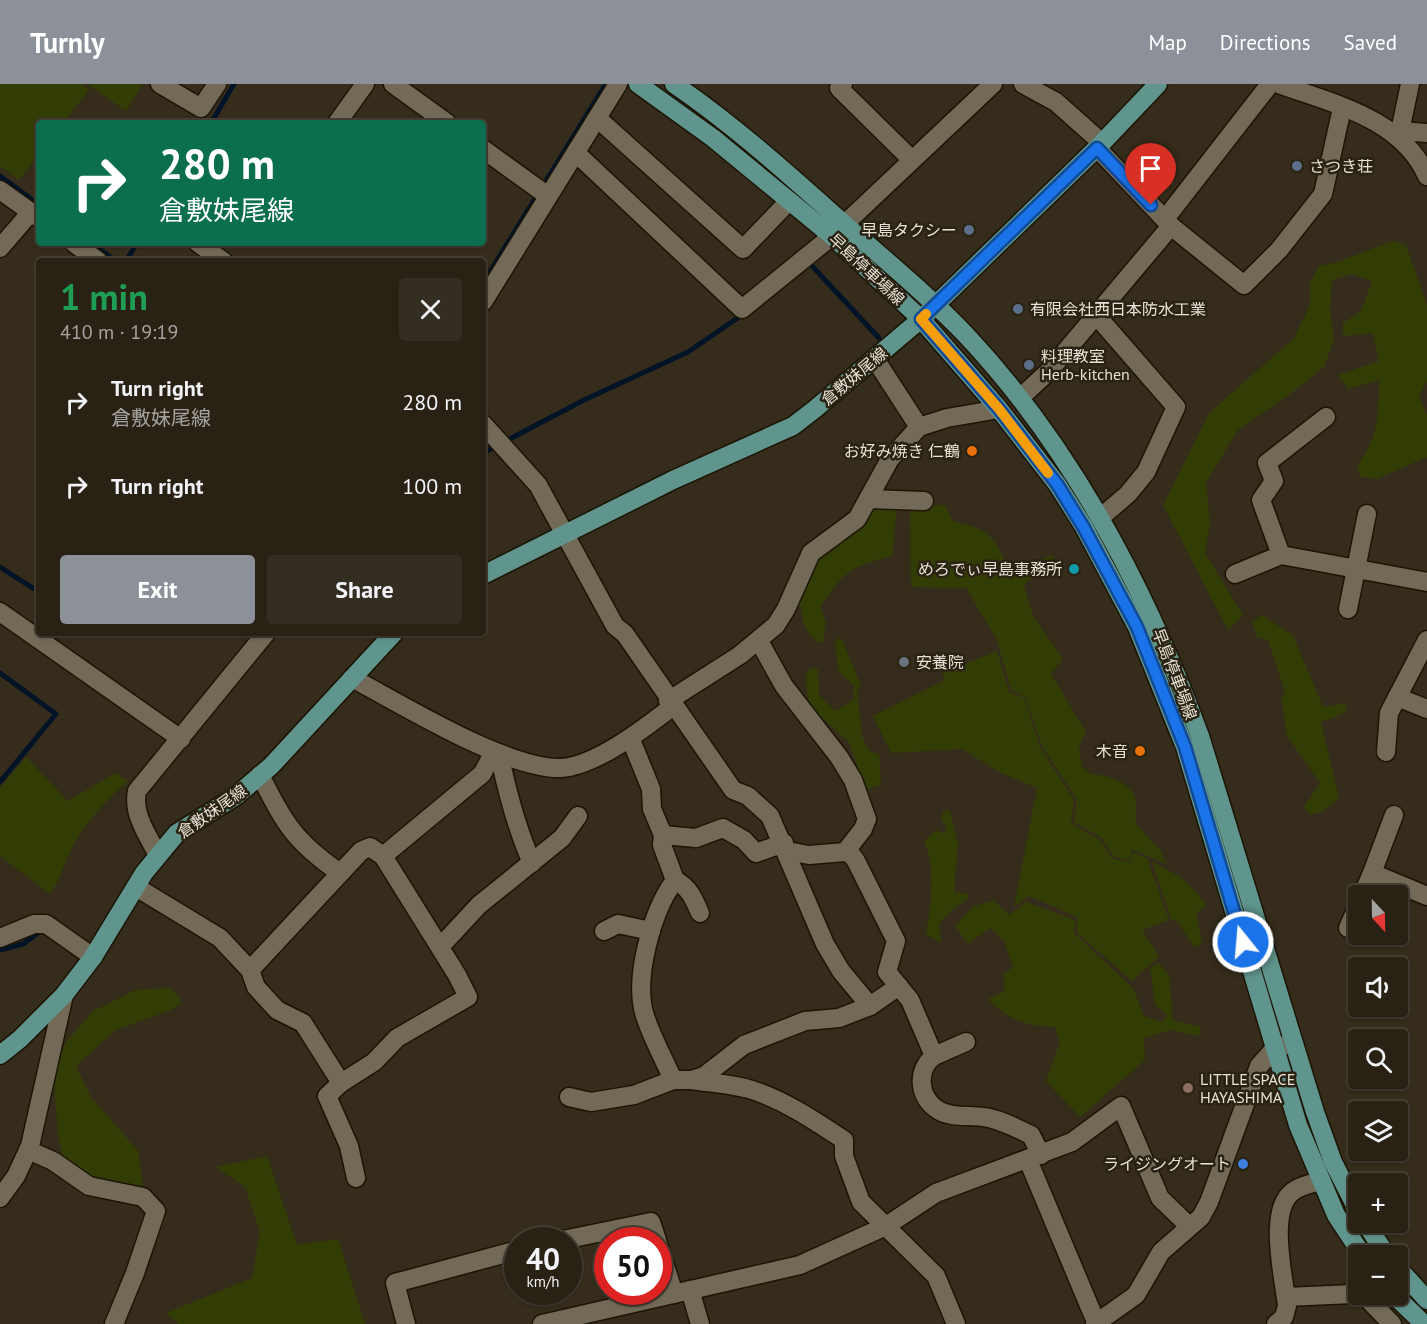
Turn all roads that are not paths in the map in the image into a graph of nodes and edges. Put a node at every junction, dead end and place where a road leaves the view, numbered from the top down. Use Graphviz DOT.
graph roads {
  1 [pos="160,84"];
  2 [pos="217,84"];
  3 [pos="365,84"];
  4 [pos="393,84"];
  5 [pos="618,84"];
  6 [pos="638,84"];
  7 [pos="674,84"];
  8 [pos="843,84"];
  9 [pos="993,84"];
  10 [pos="1023,84"];
  11 [pos="1158,84"];
  12 [pos="1270,84"];
  13 [pos="1279,84"];
  14 [pos="1410,84"];
  15 [pos="1316,90"];
  16 [pos="1342,108"];
  17 [pos="597,118"];
  18 [pos="339,120"];
  19 [pos="443,120"];
  20 [pos="1427,133"];
  21 [pos="1399,134"];
  22 [pos="1099,145"];
  23 [pos="486,151"];
  24 [pos="576,153"];
  25 [pos="912,160"];
  26 [pos="1427,176"];
  27 [pos="0,190"];
  28 [pos="543,192"];
  29 [pos="789,201"];
  30 [pos="35,215"];
  31 [pos="1168,222"];
  32 [pos="838,230"];
  33 [pos="78,246"];
  34 [pos="202,246"];
  35 [pos="0,248"];
  36 [pos="94,258"];
  37 [pos="219,258"];
  38 [pos="486,296"];
  39 [pos="936,304"];
  40 [pos="1096,315"];
  41 [pos="921,319"];
  42 [pos="874,359"];
  43 [pos="1020,398"];
  44 [pos="999,409"];
  45 [pos="1326,417"];
  46 [pos="486,427"];
  47 [pos="919,427"];
  48 [pos="868,499"];
  49 [pos="924,501"];
  50 [pos="1367,514"];
  51 [pos="1100,518"];
  52 [pos="566,535"];
  53 [pos="1281,555"];
  54 [pos="1356,569"];
  55 [pos="486,574"];
  56 [pos="1234,574"];
  57 [pos="1427,582"];
  58 [pos="1348,609"];
  59 [pos="0,612"];
  60 [pos="264,636"];
  61 [pos="391,636"];
  62 [pos="1427,640"];
  63 [pos="759,641"];
  64 [pos="352,678"];
  65 [pos="1397,697"];
  66 [pos="670,704"];
  67 [pos="1427,709"];
  68 [pos="181,739"];
  69 [pos="630,740"];
  70 [pos="497,752"];
  71 [pos="1386,752"];
  72 [pos="260,775"];
  73 [pos="1394,815"];
  74 [pos="578,816"];
  75 [pos="663,835"];
  76 [pos="786,847"];
  77 [pos="845,852"];
  78 [pos="158,855"];
  79 [pos="382,856"];
  80 [pos="532,863"];
  81 [pos="340,873"];
  82 [pos="1372,873"];
  83 [pos="675,880"];
  84 [pos="1367,885"];
  85 [pos="136,887"];
  86 [pos="1427,896"];
  87 [pos="700,913"];
  88 [pos="604,931"];
  89 [pos="651,931"];
  90 [pos="0,938"];
  91 [pos="440,947"];
  92 [pos="93,957"];
  93 [pos="250,970"];
  94 [pos="899,987"];
  95 [pos="64,995"];
  96 [pos="870,1006"];
  97 [pos="966,1042"];
  98 [pos="1293,1042"];
  99 [pos="1275,1048"];
  100 [pos="0,1055"];
  101 [pos="934,1056"];
  102 [pos="673,1080"];
  103 [pos="691,1080"];
  104 [pos="341,1083"];
  105 [pos="569,1097"];
  106 [pos="28,1150"];
  107 [pos="1035,1157"];
  108 [pos="356,1178"];
  109 [pos="1321,1181"];
  110 [pos="1348,1191"];
  111 [pos="0,1198"];
  112 [pos="886,1226"];
  113 [pos="1189,1226"];
  114 [pos="627,1227"];
  115 [pos="653,1227"];
  116 [pos="1356,1245"];
  117 [pos="504,1254"];
  118 [pos="672,1271"];
  119 [pos="1408,1279"];
  120 [pos="682,1292"];
  121 [pos="1286,1297"];
  122 [pos="1427,1300"];
  123 [pos="1404,1305"];
  124 [pos="1096,1323"];
  125 [pos="114,1324"];
  126 [pos="406,1324"];
  127 [pos="542,1324"];
  128 [pos="700,1324"];
  129 [pos="956,1324"];
  130 [pos="1276,1324"];
  131 [pos="1392,1324"];
  132 [pos="1424,1324"];
  1 -- 2 [label="street"];
  3 -- 18 [label="street"];
  4 -- 19 [label="street"];
  5 -- 17 [label="street"];
  6 -- 29 [label="main road, 早島停車場線"];
  7 -- 32 [label="main road, 早島停車場線"];
  8 -- 25 [label="street"];
  9 -- 25 [label="street"];
  10 -- 22 [label="street"];
  11 -- 22 [label="main road, 倉敷妹尾線"];
  12 -- 31 [label="street"];
  13 -- 15 [label="street"];
  14 -- 21 [label="street"];
  15 -- 16 [label="street"];
  16 -- 21 [label="street"];
  16 -- 31 [label="street"];
  17 -- 24 [label="street"];
  17 -- 29 [label="street"];
  20 -- 21 [label="street"];
  21 -- 26 [label="street"];
  22 -- 31 [label="street"];
  22 -- 39 [label="main road, 倉敷妹尾線"];
  23 -- 28 [label="street"];
  24 -- 28 [label="street"];
  24 -- 32 [label="street"];
  25 -- 32 [label="street"];
  27 -- 30 [label="street"];
  28 -- 38 [label="street"];
  29 -- 32 [label="main road, 早島停車場線"];
  30 -- 35 [label="street"];
  31 -- 40 [label="street"];
  32 -- 39 [label="main road, 早島停車場線"];
  32 -- 41 [label="main road, 早島停車場線"];
  33 -- 36 [label="street"];
  34 -- 37 [label="street"];
  39 -- 41 [label="main road, 倉敷妹尾線"];
  39 -- 43 [label="main road, 早島停車場線"];
  40 -- 43 [label="street"];
  40 -- 51 [label="street"];
  41 -- 42 [label="main road, 倉敷妹尾線"];
  41 -- 44 [label="main road, 早島停車場線"];
  42 -- 47 [label="street"];
  42 -- 52 [label="main road, 倉敷妹尾線"];
  43 -- 51 [label="main road, 早島停車場線"];
  44 -- 47 [label="street"];
  44 -- 99 [label="main road, 早島停車場線"];
  45 -- 53 [label="street"];
  46 -- 52 [label="street"];
  47 -- 48 [label="street"];
  48 -- 49 [label="street"];
  48 -- 63 [label="street"];
  50 -- 54 [label="street"];
  51 -- 98 [label="main road, 早島停車場線"];
  52 -- 55 [label="main road, 倉敷妹尾線"];
  52 -- 66 [label="street"];
  53 -- 54 [label="street"];
  53 -- 56 [label="street"];
  54 -- 57 [label="street"];
  54 -- 58 [label="street"];
  59 -- 68 [label="street"];
  60 -- 68 [label="street"];
  61 -- 64 [label="main road, 倉敷妹尾線"];
  62 -- 65 [label="street"];
  63 -- 66 [label="street"];
  63 -- 77 [label="street"];
  64 -- 70 [label="street"];
  64 -- 72 [label="main road, 倉敷妹尾線"];
  65 -- 67 [label="street"];
  65 -- 71 [label="street"];
  66 -- 69 [label="street"];
  66 -- 76 [label="street"];
  68 -- 78 [label="street"];
  69 -- 70 [label="street"];
  69 -- 75 [label="street"];
  70 -- 79 [label="street"];
  70 -- 80 [label="street"];
  72 -- 78 [label="main road, 倉敷妹尾線"];
  72 -- 81 [label="street"];
  73 -- 82 [label="street"];
  74 -- 80 [label="street"];
  75 -- 76 [label="street"];
  75 -- 83 [label="street"];
  76 -- 77 [label="street"];
  76 -- 96 [label="street"];
  77 -- 94 [label="street"];
  78 -- 85 [label="main road, 倉敷妹尾線"];
  79 -- 81 [label="street"];
  79 -- 91 [label="street"];
  80 -- 91 [label="street"];
  81 -- 93 [label="street"];
  82 -- 84 [label="street"];
  82 -- 86 [label="street"];
  83 -- 87 [label="street"];
  83 -- 89 [label="street"];
  85 -- 92 [label="main road, 倉敷妹尾線"];
  85 -- 93 [label="street"];
  88 -- 89 [label="street"];
  89 -- 102 [label="street"];
  90 -- 92 [label="street"];
  91 -- 104 [label="street"];
  92 -- 95 [label="main road, 倉敷妹尾線"];
  93 -- 104 [label="street"];
  94 -- 96 [label="street"];
  94 -- 101 [label="street"];
  95 -- 100 [label="main road, 倉敷妹尾線"];
  95 -- 106 [label="street"];
  96 -- 103 [label="street"];
  97 -- 101 [label="street"];
  98 -- 99 [label="street"];
  98 -- 110 [label="main road, 早島停車場線"];
  99 -- 109 [label="main road, 早島停車場線"];
  99 -- 113 [label="street"];
  101 -- 107 [label="street"];
  102 -- 103 [label="street"];
  102 -- 105 [label="street"];
  103 -- 112 [label="street"];
  104 -- 108 [label="street"];
  106 -- 111 [label="street"];
  106 -- 125 [label="street"];
  107 -- 112 [label="street"];
  107 -- 113 [label="street"];
  107 -- 124 [label="street"];
  109 -- 116 [label="main road, 早島停車場線"];
  109 -- 121 [label="street"];
  112 -- 120 [label="street"];
  112 -- 129 [label="street"];
  113 -- 124 [label="street"];
  114 -- 115 [label="street"];
  117 -- 126 [label="street"];
  118 -- 120 [label="street"];
  119 -- 122 [label="main road"];
  120 -- 127 [label="street"];
  120 -- 128 [label="street"];
  121 -- 130 [label="street"];
  121 -- 131 [label="street"];
  123 -- 132 [label="main road"];
}
